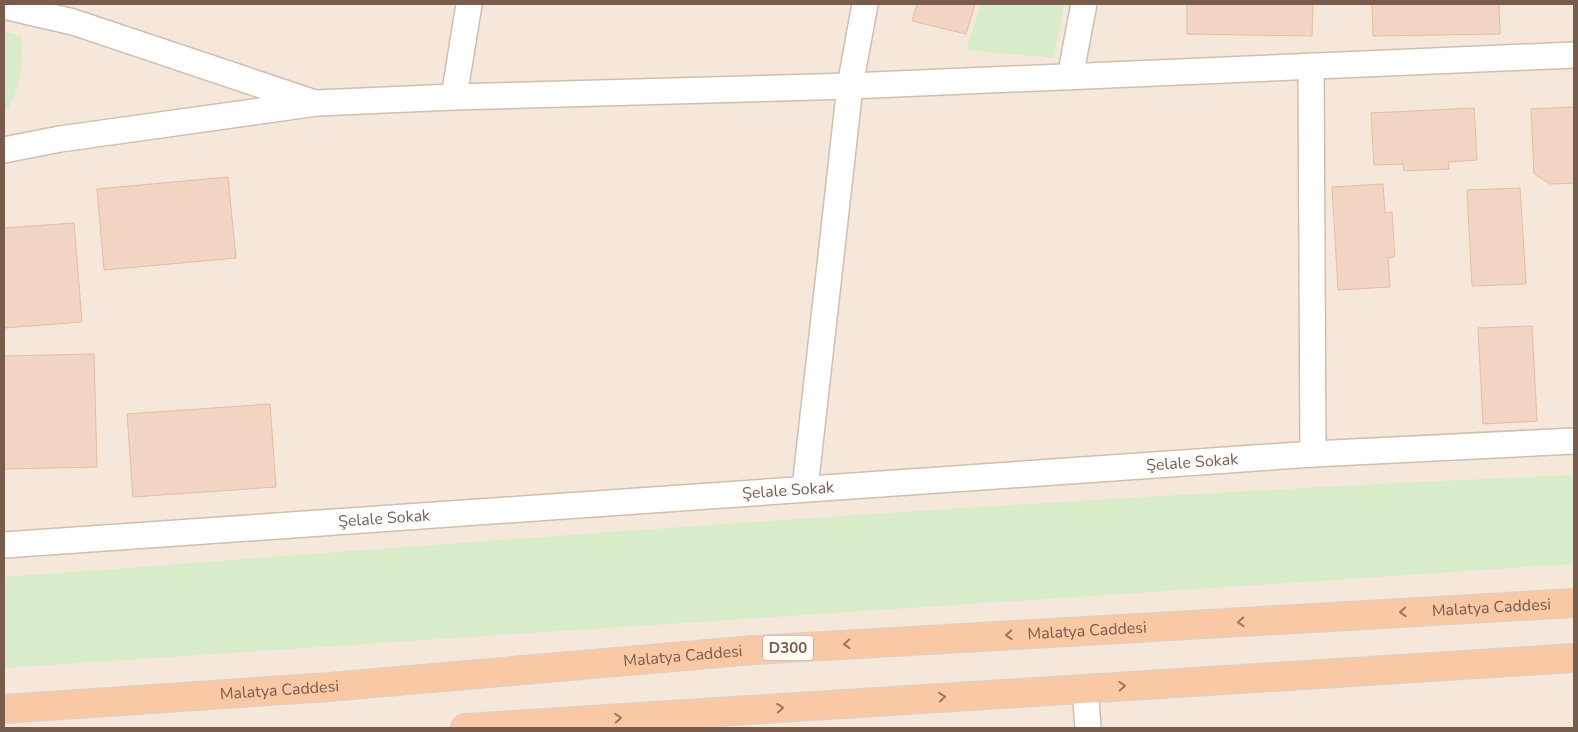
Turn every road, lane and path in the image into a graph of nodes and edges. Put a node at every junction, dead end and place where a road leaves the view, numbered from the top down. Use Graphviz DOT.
graph roads {
  1 [pos="469,4"];
  2 [pos="865,4"];
  3 [pos="1084,4"];
  4 [pos="4,6"];
  5 [pos="56,10"];
  6 [pos="1574,55"];
  7 [pos="1311,66"];
  8 [pos="1070,77"];
  9 [pos="850,86"];
  10 [pos="454,97"];
  11 [pos="317,104"];
  12 [pos="4,150"];
  13 [pos="1574,440"];
  14 [pos="1313,454"];
  15 [pos="805,488"];
  16 [pos="4,545"];
  17 [pos="1574,603"];
  18 [pos="1574,658"];
  19 [pos="1085,688"];
  20 [pos="4,709"];
  21 [pos="464,728"];
  22 [pos="1088,728"];
  1 -- 10 [label="street"];
  2 -- 9 [label="street"];
  3 -- 8 [label="street"];
  4 -- 5 [label="street"];
  5 -- 11 [label="street"];
  6 -- 7 [label="street"];
  7 -- 8 [label="street"];
  7 -- 14 [label="street"];
  8 -- 9 [label="street"];
  9 -- 10 [label="street"];
  9 -- 15 [label="street"];
  10 -- 11 [label="street"];
  11 -- 12 [label="street"];
  13 -- 14 [label="street, Şelale Sokak"];
  14 -- 15 [label="street, Şelale Sokak"];
  15 -- 16 [label="street, Şelale Sokak"];
  17 -- 20 [label="highway, Malatya Caddesi / D300, one-way"];
  19 -- 18 [label="highway, one-way"];
  21 -- 19 [label="highway, one-way"];
  19 -- 22 [label="street"];
}
